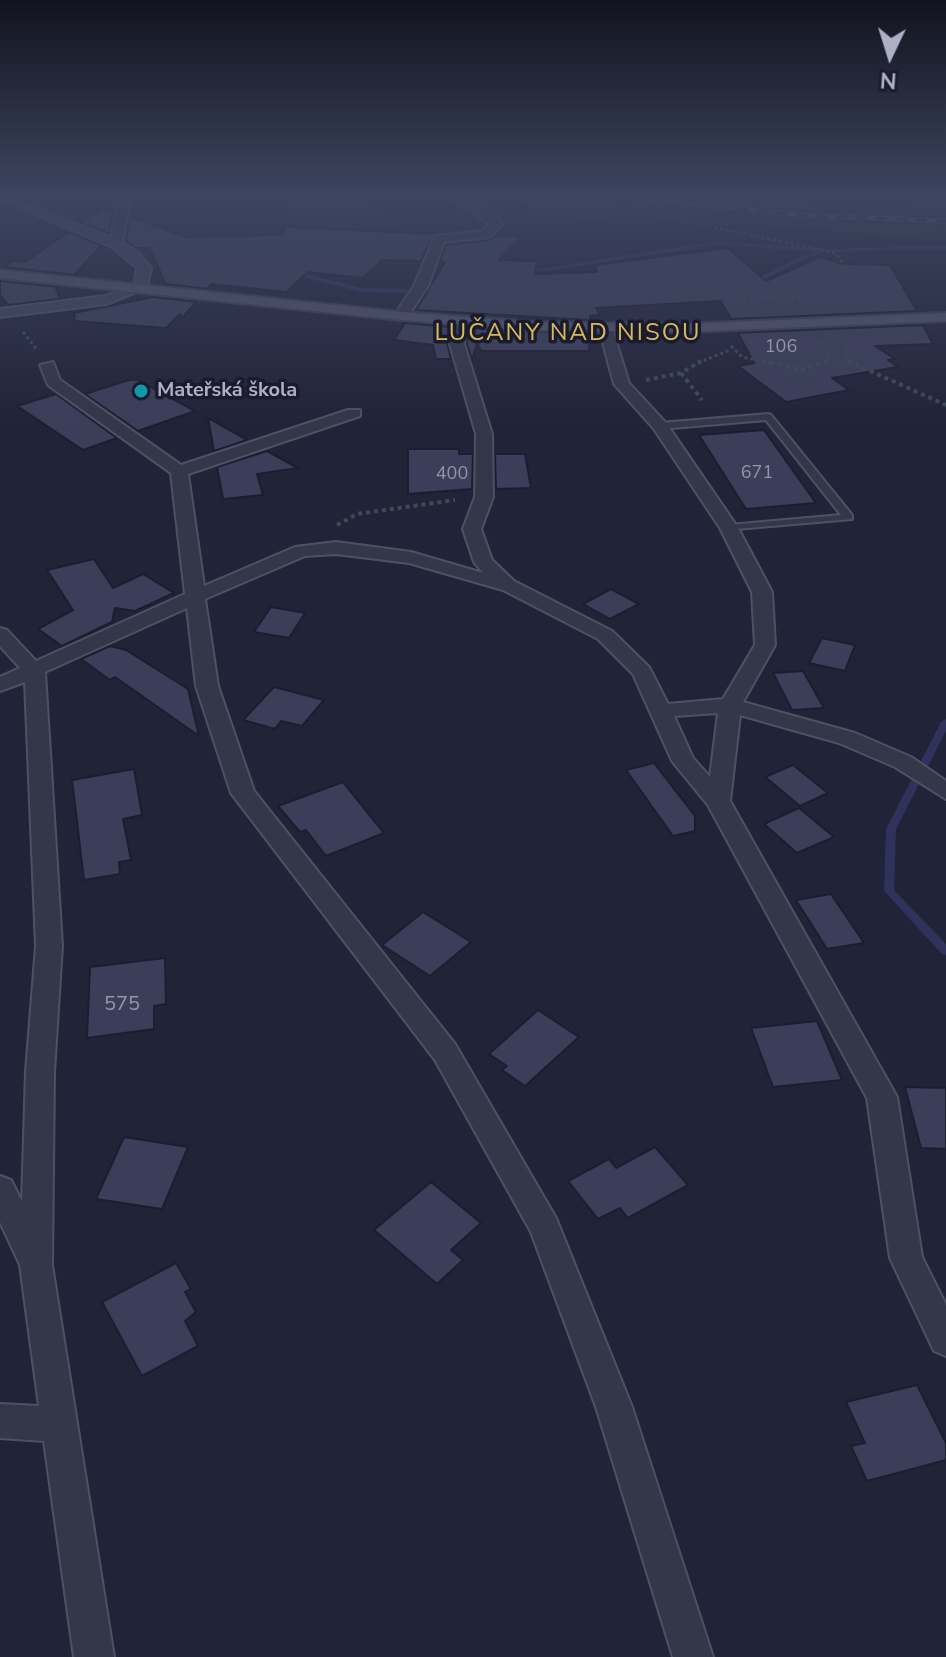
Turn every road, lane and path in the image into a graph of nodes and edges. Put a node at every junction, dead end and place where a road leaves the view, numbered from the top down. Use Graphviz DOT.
graph roads {
  1 [pos="143,271"];
  2 [pos="427,271"];
  3 [pos="851,271"];
  4 [pos="0,274"];
  5 [pos="140,288"];
  6 [pos="0,313"];
  7 [pos="401,316"];
  8 [pos="946,317"];
  9 [pos="460,321"];
  10 [pos="870,321"];
  11 [pos="841,322"];
  12 [pos="811,323"];
  13 [pos="15,327"];
  14 [pos="722,327"];
  15 [pos="606,328"];
  16 [pos="733,349"];
  17 [pos="48,365"];
  18 [pos="681,373"];
  19 [pos="622,384"];
  20 [pos="702,400"];
  21 [pos="946,405"];
  22 [pos="354,413"];
  23 [pos="660,426"];
  24 [pos="179,471"];
  25 [pos="484,497"];
  26 [pos="729,528"];
  27 [pos="330,529"];
  28 [pos="510,586"];
  29 [pos="196,596"];
  30 [pos="0,634"];
  31 [pos="35,672"];
  32 [pos="0,685"];
  33 [pos="730,705"];
  34 [pos="660,711"];
  35 [pos="946,792"];
  36 [pos="718,801"];
  37 [pos="0,1189"];
  38 [pos="36,1265"];
  39 [pos="946,1340"];
  40 [pos="0,1421"];
  41 [pos="60,1425"];
  42 [pos="94,1657"];
  43 [pos="693,1657"];
  1 -- 5 [label="street"];
  2 -- 7 [label="street"];
  3 -- 10 [label="path"];
  4 -- 5 [label="main road"];
  5 -- 6 [label="street"];
  5 -- 7 [label="main road"];
  7 -- 9 [label="main road"];
  8 -- 10 [label="main road"];
  9 -- 15 [label="main road"];
  9 -- 25 [label="street"];
  10 -- 11 [label="main road"];
  11 -- 12 [label="main road"];
  11 -- 21 [label="path"];
  12 -- 14 [label="main road"];
  12 -- 16 [label="path"];
  13 -- 17 [label="path"];
  14 -- 15 [label="main road"];
  14 -- 16 [label="path"];
  15 -- 19 [label="street"];
  16 -- 18 [label="path"];
  17 -- 24 [label="street"];
  18 -- 19 [label="path"];
  18 -- 20 [label="path"];
  19 -- 23 [label="street"];
  22 -- 24 [label="street"];
  23 -- 26 [label="street"];
  23 -- 26 [label="lane"];
  24 -- 29 [label="street"];
  25 -- 27 [label="path"];
  25 -- 28 [label="street"];
  26 -- 33 [label="street"];
  28 -- 29 [label="street"];
  28 -- 34 [label="street"];
  29 -- 31 [label="street"];
  29 -- 43 [label="street"];
  30 -- 31 [label="street"];
  31 -- 32 [label="street"];
  31 -- 38 [label="street"];
  33 -- 34 [label="street"];
  33 -- 35 [label="street"];
  33 -- 36 [label="street"];
  34 -- 36 [label="street"];
  36 -- 39 [label="street"];
  37 -- 38 [label="street"];
  38 -- 41 [label="street"];
  40 -- 41 [label="street"];
  41 -- 42 [label="street"];
}
